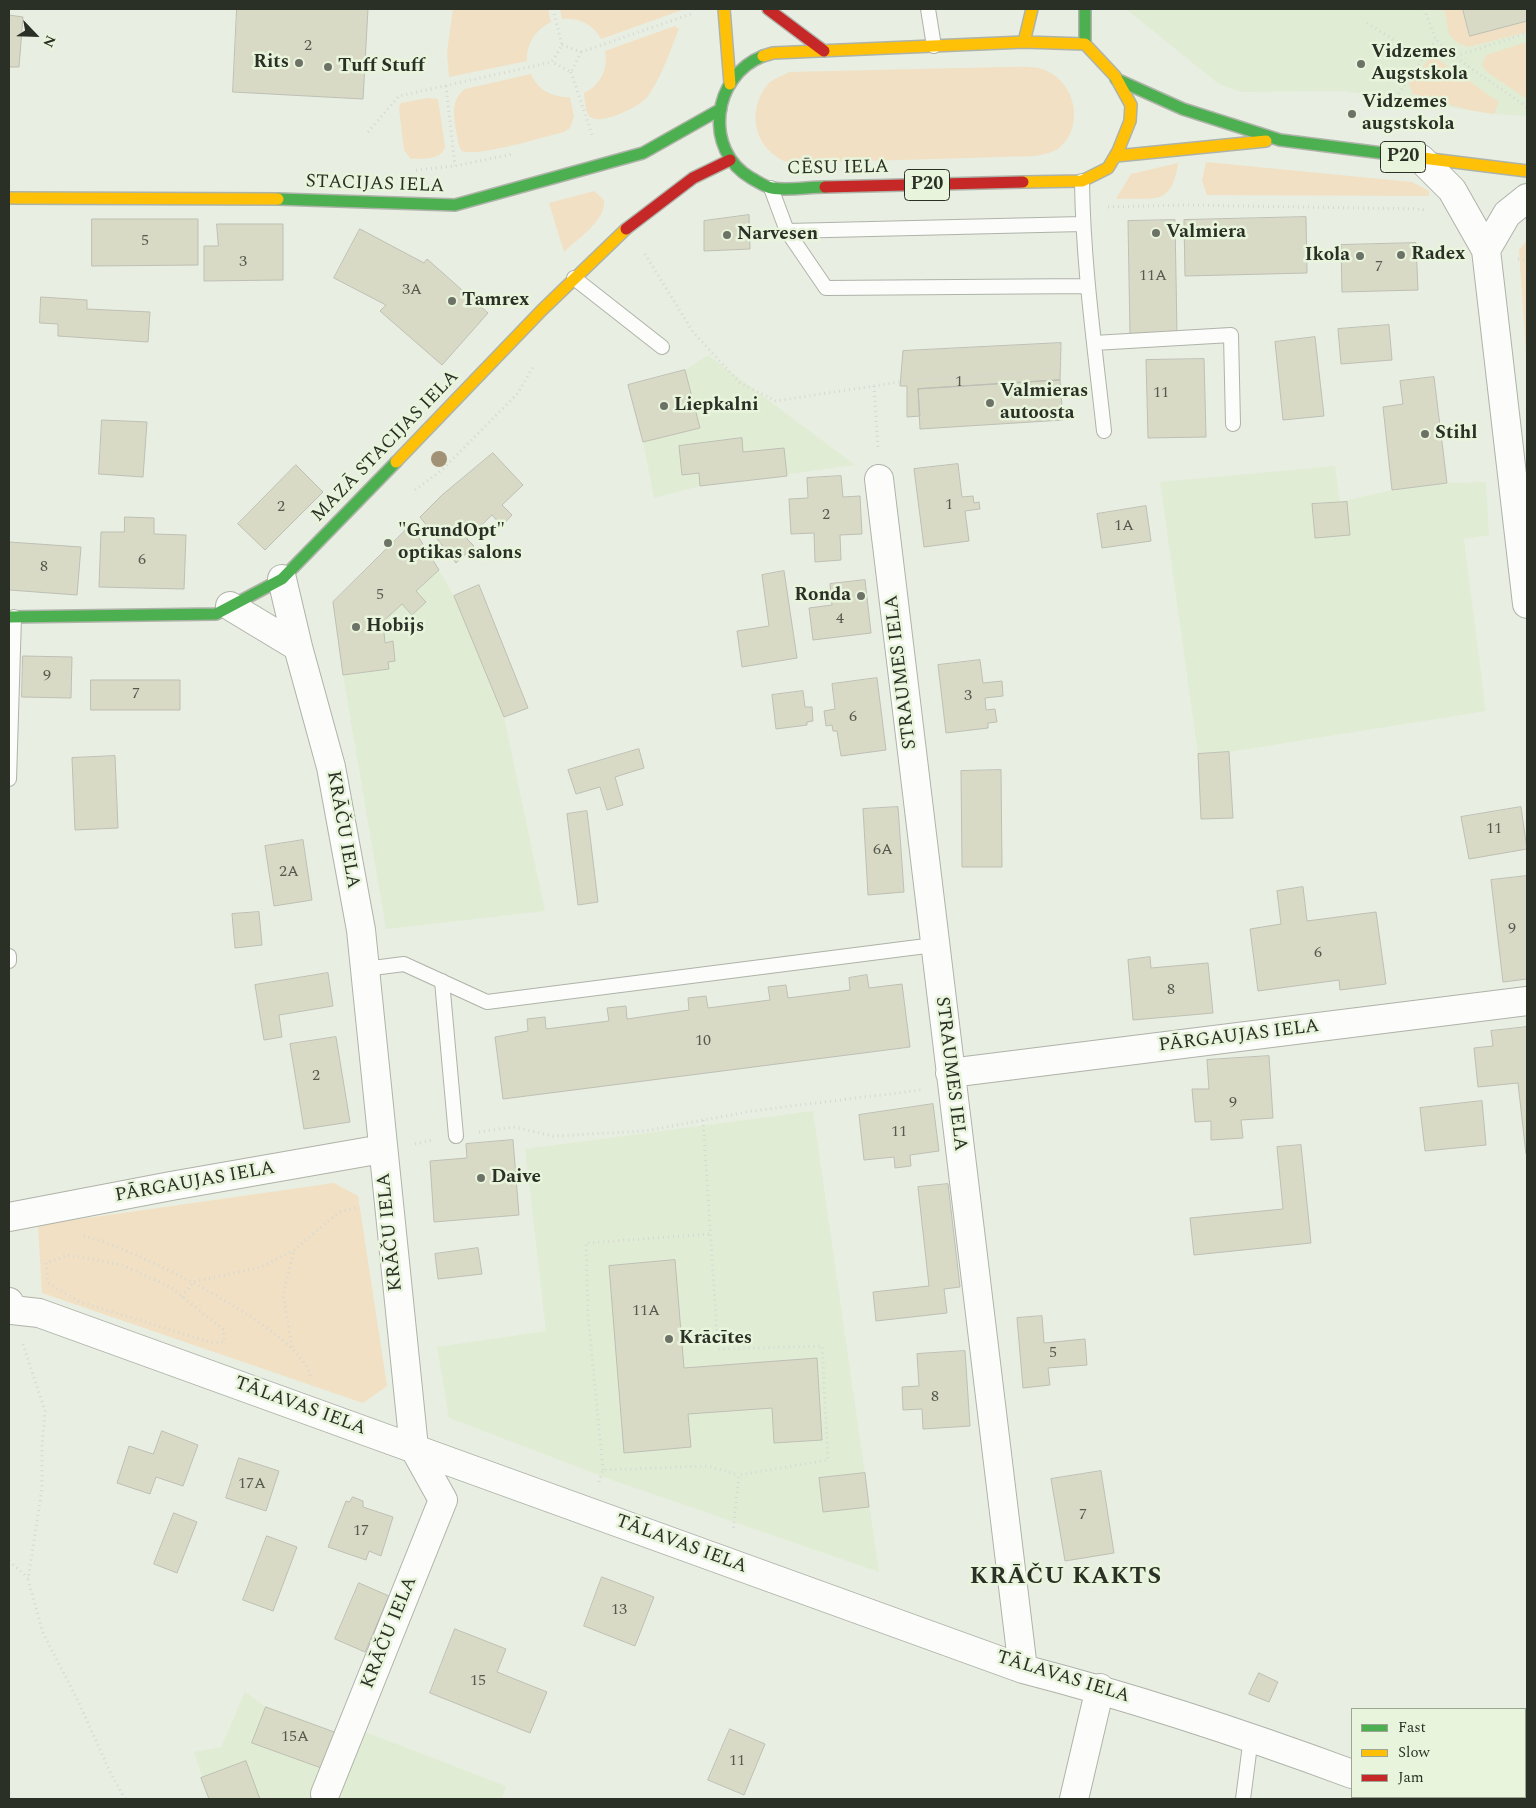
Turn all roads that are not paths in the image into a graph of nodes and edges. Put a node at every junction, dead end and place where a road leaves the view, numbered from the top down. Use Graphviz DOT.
graph roads {
  1 [pos="724,9"];
  2 [pos="768,9"];
  3 [pos="928,9"];
  4 [pos="1032,9"];
  5 [pos="1085,9"];
  6 [pos="1024,42"];
  7 [pos="1085,44"];
  8 [pos="934,46"];
  9 [pos="824,51"];
  10 [pos="1116,78"];
  11 [pos="730,84"];
  12 [pos="721,109"];
  13 [pos="1280,140"];
  14 [pos="1116,156"];
  15 [pos="1421,159"];
  16 [pos="730,160"];
  17 [pos="1527,170"];
  18 [pos="1082,181"];
  19 [pos="771,188"];
  20 [pos="9,198"];
  21 [pos="1527,198"];
  22 [pos="1082,224"];
  23 [pos="787,231"];
  24 [pos="1486,250"];
  25 [pos="574,278"];
  26 [pos="1088,286"];
  27 [pos="1094,343"];
  28 [pos="662,347"];
  29 [pos="1233,424"];
  30 [pos="1104,431"];
  31 [pos="879,479"];
  32 [pos="282,579"];
  33 [pos="1527,604"];
  34 [pos="230,606"];
  35 [pos="11,617"];
  36 [pos="298,647"];
  37 [pos="9,779"];
  38 [pos="934,945"];
  39 [pos="9,956"];
  40 [pos="9,961"];
  41 [pos="365,970"];
  42 [pos="442,981"];
  43 [pos="1527,1001"];
  44 [pos="950,1080"];
  45 [pos="456,1136"];
  46 [pos="382,1149"];
  47 [pos="9,1217"];
  48 [pos="10,1306"];
  49 [pos="414,1448"];
  50 [pos="1023,1669"];
  51 [pos="1100,1688"];
  52 [pos="1251,1737"];
  53 [pos="1351,1774"];
  54 [pos="324,1797"];
  55 [pos="1074,1799"];
  56 [pos="1243,1799"];
  1 -- 11 [label="main road, CĒSU IELA"];
  2 -- 9 [label="main road"];
  3 -- 8 [label="lane"];
  4 -- 6 [label="main road"];
  5 -- 7 [label="main road"];
  6 -- 7 [label="main road, CĒSU IELA"];
  6 -- 8 [label="main road, CĒSU IELA"];
  7 -- 10 [label="main road, CĒSU IELA / P20"];
  8 -- 9 [label="main road, CĒSU IELA"];
  9 -- 11 [label="main road, CĒSU IELA"];
  10 -- 13 [label="main road, CĒSU IELA / P20"];
  10 -- 14 [label="main road, CĒSU IELA / P20"];
  11 -- 12 [label="main road, CĒSU IELA"];
  12 -- 16 [label="main road, CĒSU IELA"];
  12 -- 20 [label="main road, STACIJAS IELA"];
  13 -- 14 [label="main road, CĒSU IELA / P20"];
  13 -- 15 [label="main road, CĒSU IELA / P20"];
  14 -- 18 [label="main road, CĒSU IELA / P20"];
  15 -- 17 [label="main road, CĒSU IELA / P20"];
  15 -- 24 [label="street"];
  16 -- 19 [label="main road, CĒSU IELA / P20"];
  16 -- 25 [label="main road, MAZĀ STACIJAS IELA"];
  18 -- 19 [label="main road, CĒSU IELA / P20"];
  18 -- 22 [label="lane"];
  19 -- 23 [label="lane"];
  21 -- 24 [label="street"];
  22 -- 23 [label="lane"];
  22 -- 26 [label="lane"];
  23 -- 26 [label="lane"];
  24 -- 33 [label="street"];
  25 -- 28 [label="lane"];
  25 -- 32 [label="main road, MAZĀ STACIJAS IELA"];
  26 -- 27 [label="lane"];
  27 -- 29 [label="lane"];
  27 -- 30 [label="lane"];
  31 -- 38 [label="street, STRAUMES IELA"];
  32 -- 34 [label="main road, MAZĀ STACIJAS IELA"];
  32 -- 36 [label="street, KRĀČU IELA"];
  34 -- 35 [label="main road, MAZĀ STACIJAS IELA"];
  34 -- 36 [label="street"];
  35 -- 37 [label="lane"];
  36 -- 41 [label="street, KRĀČU IELA"];
  38 -- 42 [label="lane"];
  38 -- 44 [label="street, STRAUMES IELA"];
  39 -- 40 [label="lane"];
  41 -- 42 [label="lane"];
  41 -- 46 [label="street, KRĀČU IELA"];
  42 -- 45 [label="lane"];
  43 -- 44 [label="street, PĀRGAUJAS IELA"];
  44 -- 50 [label="street, STRAUMES IELA"];
  46 -- 47 [label="street, PĀRGAUJAS IELA"];
  46 -- 49 [label="street, KRĀČU IELA"];
  48 -- 49 [label="street, TĀLAVAS IELA"];
  49 -- 50 [label="street, TĀLAVAS IELA"];
  49 -- 54 [label="street, KRĀČU IELA"];
  50 -- 51 [label="street, TĀLAVAS IELA"];
  51 -- 52 [label="street, TĀLAVAS IELA"];
  51 -- 55 [label="street"];
  52 -- 53 [label="street, TĀLAVAS IELA"];
  52 -- 56 [label="lane"];
}
